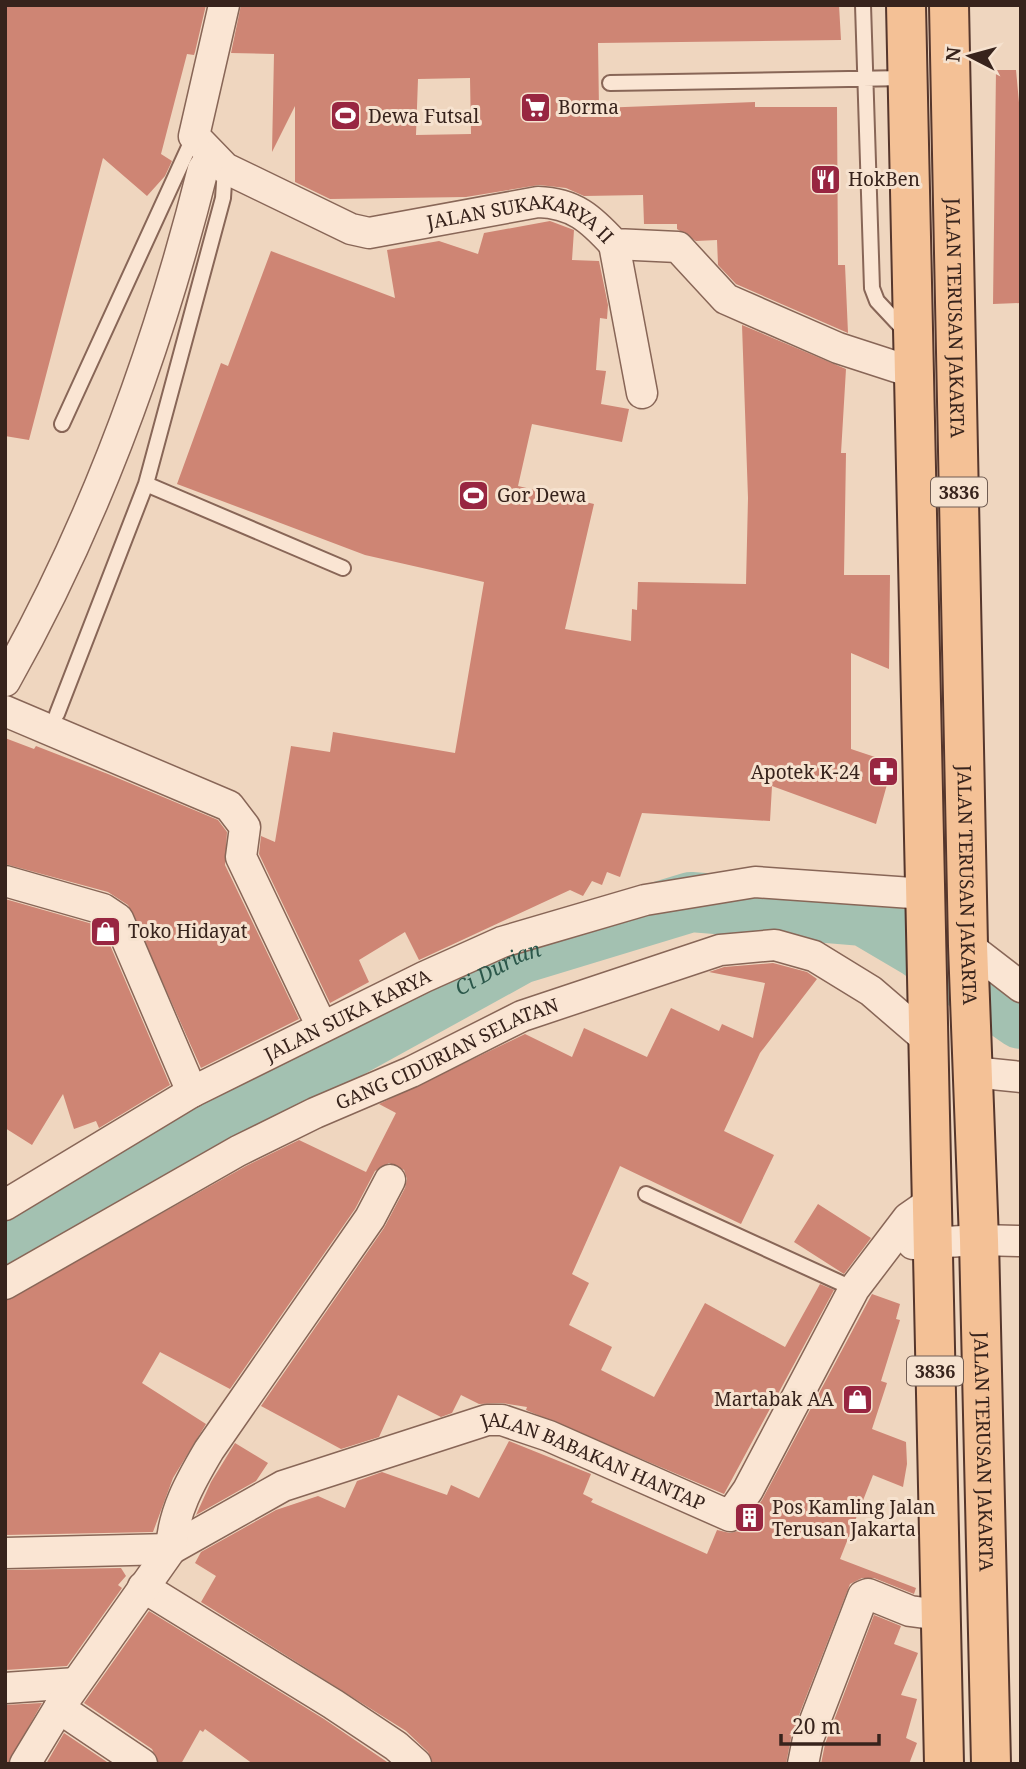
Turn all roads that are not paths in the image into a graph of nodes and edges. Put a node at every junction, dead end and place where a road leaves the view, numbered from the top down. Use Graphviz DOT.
graph roads {
  1 [pos="224,5"];
  2 [pos="863,5"];
  3 [pos="906,5"];
  4 [pos="949,5"];
  5 [pos="908,78"];
  6 [pos="864,79"];
  7 [pos="610,83"];
  8 [pos="210,154"];
  9 [pos="614,244"];
  10 [pos="914,357"];
  11 [pos="642,393"];
  12 [pos="62,424"];
  13 [pos="146,484"];
  14 [pos="342,568"];
  15 [pos="5,681"];
  16 [pos="5,711"];
  17 [pos="57,714"];
  18 [pos="5,881"];
  19 [pos="926,904"];
  20 [pos="969,962"];
  21 [pos="1021,987"];
  22 [pos="322,1027"];
  23 [pos="916,1029"];
  24 [pos="972,1067"];
  25 [pos="1021,1077"];
  26 [pos="192,1092"];
  27 [pos="390,1180"];
  28 [pos="646,1194"];
  29 [pos="931,1202"];
  30 [pos="5,1205"];
  31 [pos="979,1240"];
  32 [pos="1021,1241"];
  33 [pos="932,1242"];
  34 [pos="885,1247"];
  35 [pos="5,1284"];
  36 [pos="854,1289"];
  37 [pos="167,1550"];
  38 [pos="5,1553"];
  39 [pos="143,1587"];
  40 [pos="940,1615"];
  41 [pos="5,1688"];
  42 [pos="67,1689"];
  43 [pos="25,1764"];
  44 [pos="142,1764"];
  45 [pos="416,1764"];
  46 [pos="803,1764"];
  47 [pos="944,1764"];
  48 [pos="992,1764"];
  1 -- 8 [label="street"];
  2 -- 6 [label="lane"];
  3 -- 5 [label="main road, JALAN TERUSAN JAKARTA / 3836"];
  4 -- 20 [label="main road, JALAN TERUSAN JAKARTA / 3836"];
  5 -- 6 [label="lane"];
  5 -- 10 [label="main road, JALAN TERUSAN JAKARTA / 3836"];
  6 -- 7 [label="lane"];
  6 -- 10 [label="lane"];
  8 -- 9 [label="street, JALAN SUKAKARYA II"];
  8 -- 12 [label="lane"];
  8 -- 13 [label="lane"];
  8 -- 15 [label="street"];
  9 -- 10 [label="street, JALAN SUKAKARYA II"];
  9 -- 11 [label="street"];
  10 -- 19 [label="main road, JALAN TERUSAN JAKARTA / 3836"];
  13 -- 14 [label="lane"];
  13 -- 17 [label="lane"];
  16 -- 22 [label="street"];
  18 -- 26 [label="street"];
  19 -- 22 [label="street, JALAN SUKA KARYA"];
  19 -- 23 [label="main road, JALAN TERUSAN JAKARTA / 3836"];
  20 -- 21 [label="street"];
  20 -- 24 [label="main road, JALAN TERUSAN JAKARTA / 3836"];
  22 -- 26 [label="street, JALAN SUKA KARYA"];
  23 -- 29 [label="main road, JALAN TERUSAN JAKARTA / 3836"];
  23 -- 35 [label="street, GANG CIDURIAN SELATAN"];
  24 -- 25 [label="street"];
  24 -- 31 [label="main road, JALAN TERUSAN JAKARTA / 3836"];
  26 -- 30 [label="street, JALAN SUKA KARYA"];
  27 -- 37 [label="street"];
  28 -- 36 [label="lane"];
  29 -- 33 [label="main road, JALAN TERUSAN JAKARTA / 3836"];
  29 -- 34 [label="street, JALAN BABAKAN HANTAP"];
  31 -- 32 [label="street"];
  31 -- 33 [label="street"];
  31 -- 48 [label="main road, JALAN TERUSAN JAKARTA / 3836"];
  33 -- 34 [label="street"];
  33 -- 40 [label="main road, JALAN TERUSAN JAKARTA / 3836"];
  34 -- 36 [label="street, JALAN BABAKAN HANTAP"];
  36 -- 37 [label="street, JALAN BABAKAN HANTAP"];
  37 -- 38 [label="street, JALAN BABAKAN HANTAP"];
  37 -- 39 [label="street"];
  39 -- 42 [label="street"];
  39 -- 45 [label="street"];
  40 -- 46 [label="street"];
  40 -- 47 [label="main road, JALAN TERUSAN JAKARTA / 3836"];
  41 -- 42 [label="street"];
  42 -- 43 [label="street"];
  42 -- 44 [label="street"];
}
